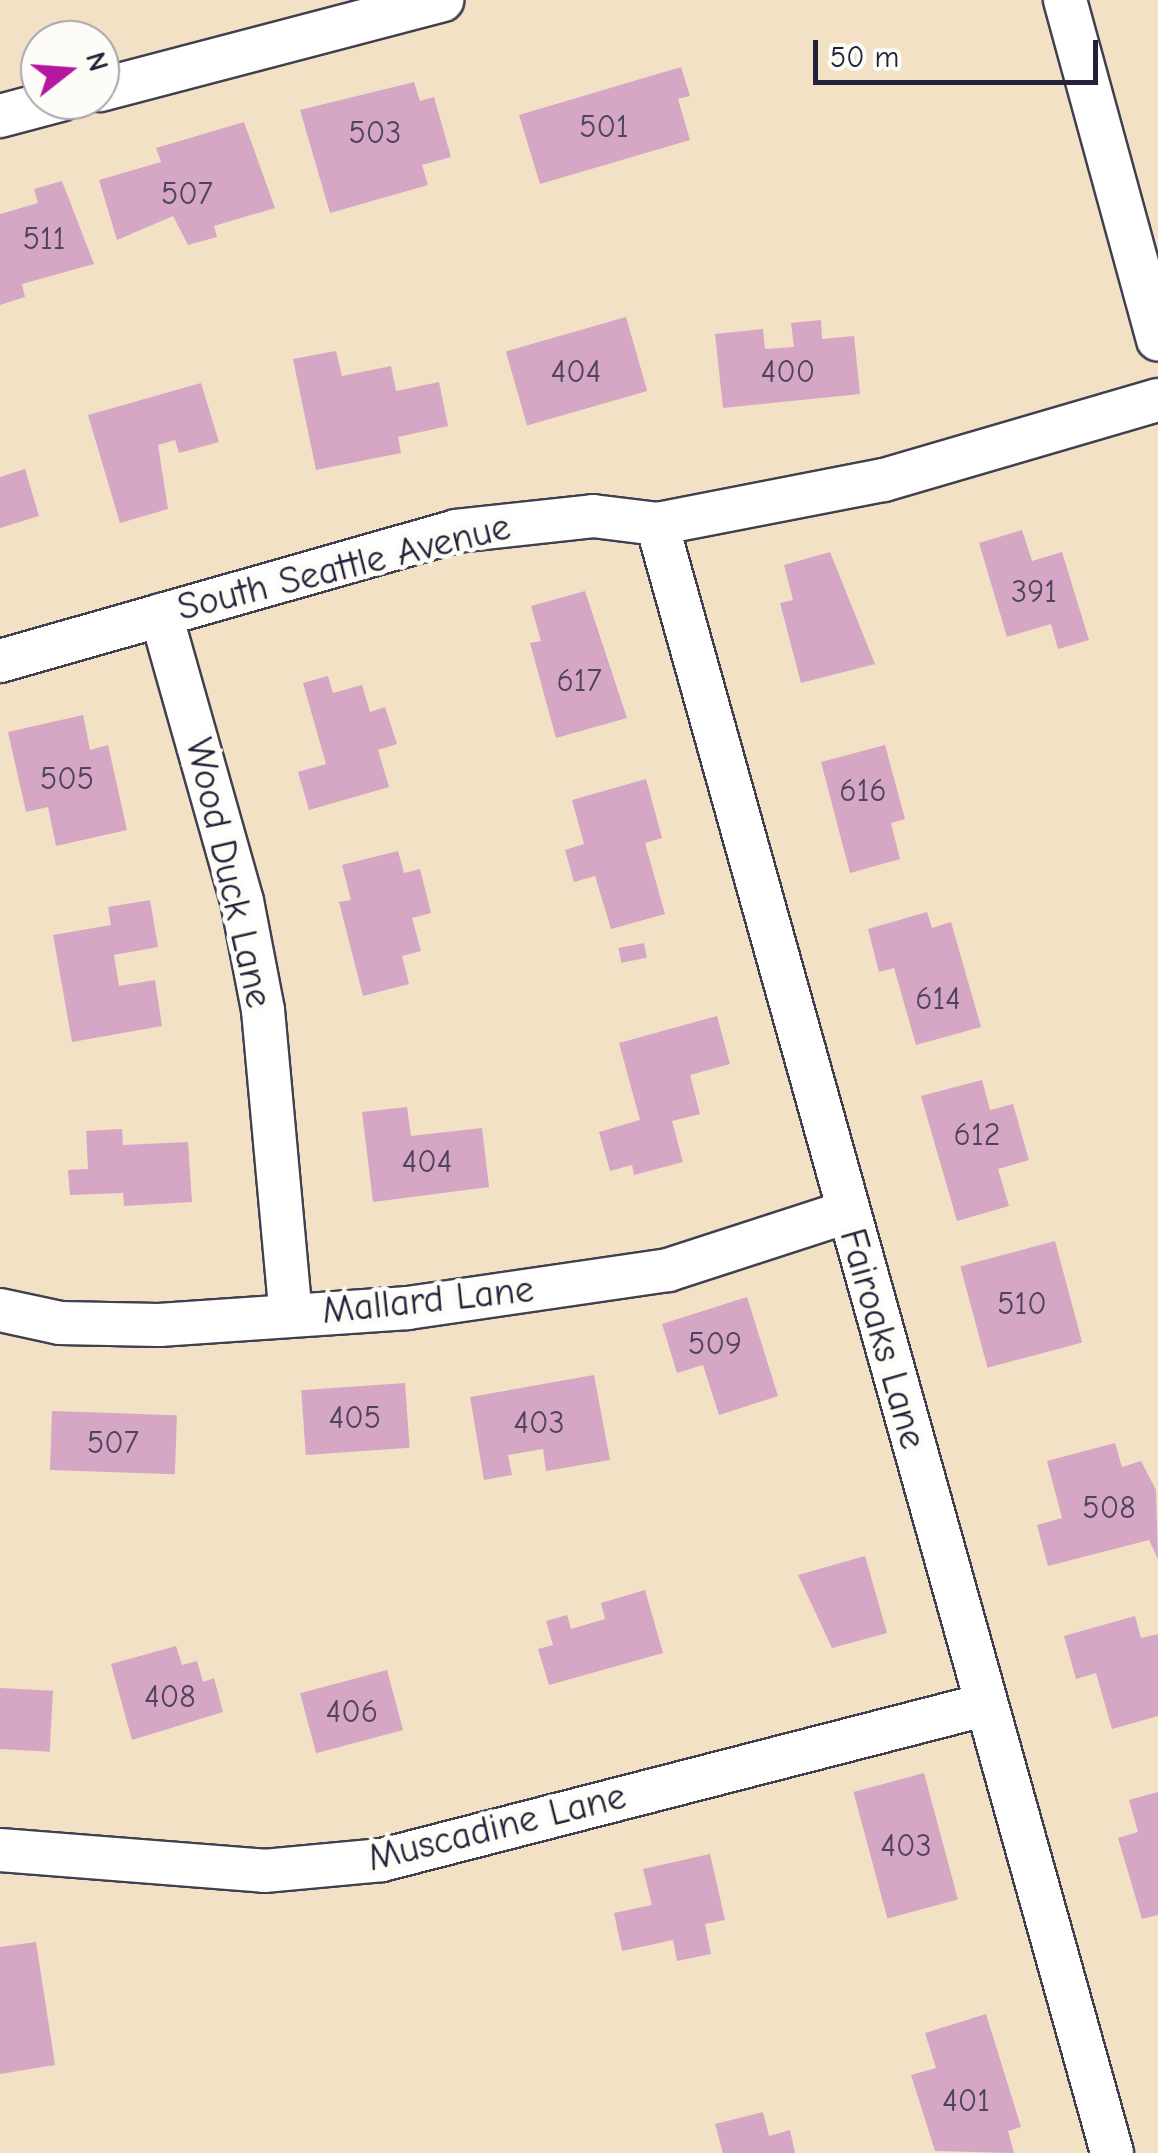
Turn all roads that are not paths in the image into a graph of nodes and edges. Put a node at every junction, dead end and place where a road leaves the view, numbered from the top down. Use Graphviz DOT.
graph roads {
  1 [pos="442,0"];
  2 [pos="1065,0"];
  3 [pos="120,85"];
  4 [pos="1158,339"];
  5 [pos="1158,400"];
  6 [pos="656,524"];
  7 [pos="161,614"];
  8 [pos="0,661"];
  9 [pos="848,1212"];
  10 [pos="0,1310"];
  11 [pos="291,1315"];
  12 [pos="984,1705"];
  13 [pos="0,1850"];
  14 [pos="1112,2153"];
  1 -- 3 [label="street"];
  2 -- 4 [label="street"];
  5 -- 6 [label="street, South Seattle Avenue"];
  6 -- 7 [label="street, South Seattle Avenue"];
  6 -- 9 [label="street, Fairoaks Lane"];
  7 -- 8 [label="street, South Seattle Avenue"];
  7 -- 11 [label="street, Wood Duck Lane"];
  9 -- 11 [label="street, Mallard Lane"];
  9 -- 12 [label="street, Fairoaks Lane"];
  10 -- 11 [label="street, Mallard Lane"];
  12 -- 13 [label="street, Muscadine Lane"];
  12 -- 14 [label="street, Fairoaks Lane"];
}
